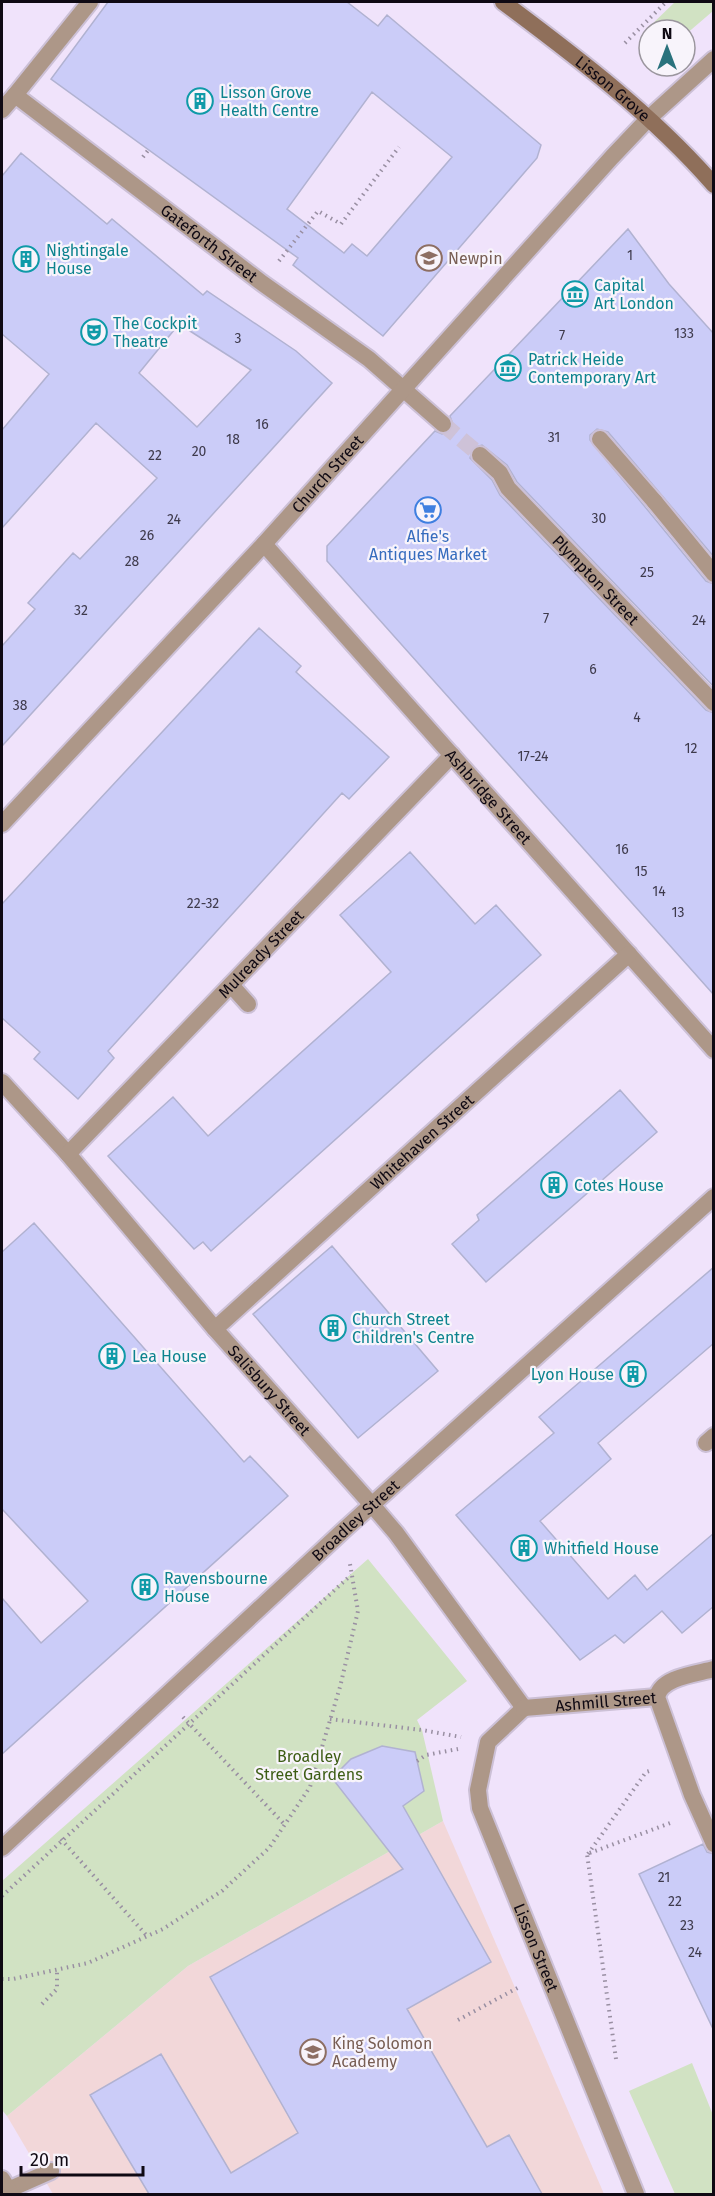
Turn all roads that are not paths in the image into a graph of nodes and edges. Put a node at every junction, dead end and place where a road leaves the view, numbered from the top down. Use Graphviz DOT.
graph roads {
  1 [pos="90,2"];
  2 [pos="503,2"];
  3 [pos="714,58"];
  4 [pos="15,95"];
  5 [pos="2,110"];
  6 [pos="649,118"];
  7 [pos="714,185"];
  8 [pos="404,390"];
  9 [pos="443,424"];
  10 [pos="600,439"];
  11 [pos="480,455"];
  12 [pos="264,544"];
  13 [pos="714,574"];
  14 [pos="714,703"];
  15 [pos="452,755"];
  16 [pos="2,824"];
  17 [pos="629,954"];
  18 [pos="231,985"];
  19 [pos="248,1004"];
  20 [pos="714,1050"];
  21 [pos="2,1082"];
  22 [pos="68,1154"];
  23 [pos="714,1197"];
  24 [pos="215,1329"];
  25 [pos="372,1505"];
  26 [pos="714,1669"];
  27 [pos="657,1697"];
  28 [pos="524,1708"];
  29 [pos="714,1844"];
  30 [pos="2,1848"];
  31 [pos="51,2170"];
  32 [pos="7,2188"];
  33 [pos="636,2194"];
  1 -- 4 [label="street"];
  2 -- 6 [label="main road, Lisson Grove"];
  3 -- 6 [label="street, Church Street"];
  4 -- 5 [label="street"];
  4 -- 8 [label="street, Gateforth Street"];
  6 -- 7 [label="main road, Lisson Grove"];
  6 -- 8 [label="street, Church Street"];
  8 -- 9 [label="street"];
  8 -- 12 [label="street, Church Street"];
  10 -- 13 [label="street"];
  11 -- 14 [label="street, Plympton Street"];
  12 -- 15 [label="street, Ashbridge Street"];
  12 -- 16 [label="street, Church Street"];
  15 -- 17 [label="street, Ashbridge Street"];
  15 -- 18 [label="street, Mulready Street"];
  17 -- 20 [label="street, Ashbridge Street"];
  17 -- 24 [label="street, Whitehaven Street"];
  18 -- 19 [label="street"];
  18 -- 22 [label="street, Mulready Street"];
  21 -- 22 [label="street, Salisbury Street"];
  22 -- 24 [label="street, Salisbury Street"];
  23 -- 25 [label="street, Broadley Street"];
  24 -- 25 [label="street, Salisbury Street"];
  25 -- 28 [label="street, Salisbury Street"];
  25 -- 30 [label="street, Broadley Street"];
  26 -- 27 [label="street, Ashmill Street"];
  27 -- 28 [label="street, Ashmill Street"];
  27 -- 29 [label="street"];
  28 -- 33 [label="street, Lisson Street"];
  31 -- 32 [label="street"];
}
